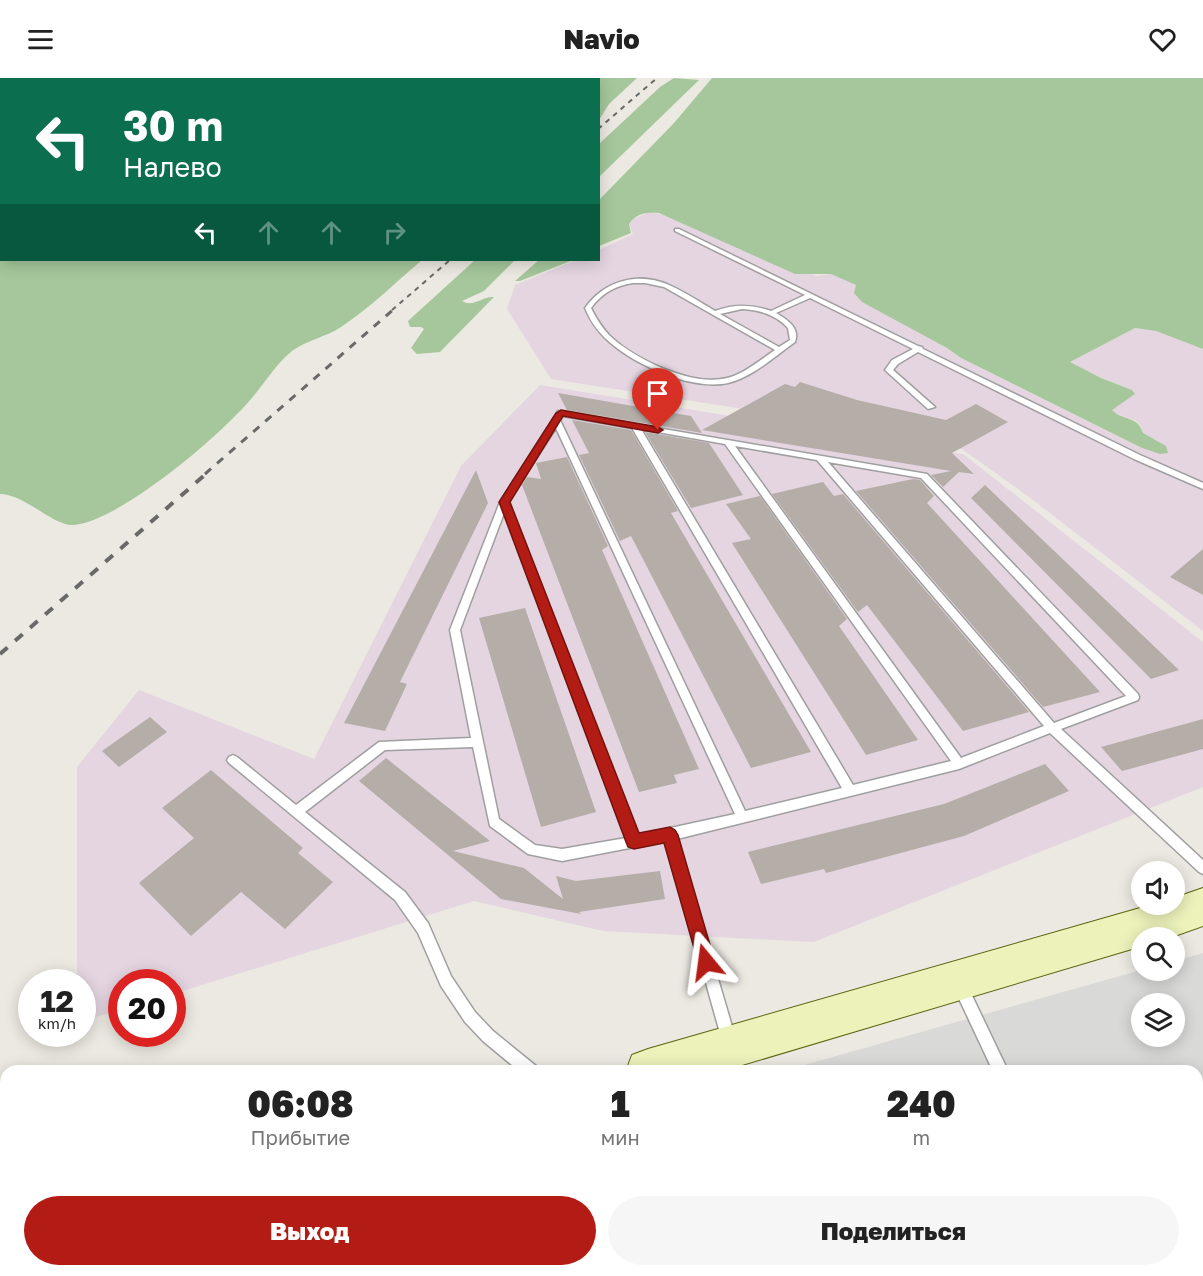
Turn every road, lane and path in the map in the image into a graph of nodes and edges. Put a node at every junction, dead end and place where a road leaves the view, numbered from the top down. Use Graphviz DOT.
graph roads {
  1 [pos="677,230"];
  2 [pos="811,295"];
  3 [pos="772,312"];
  4 [pos="715,313"];
  5 [pos="920,348"];
  6 [pos="779,350"];
  7 [pos="931,407"];
  8 [pos="556,420"];
  9 [pos="635,426"];
  10 [pos="728,442"];
  11 [pos="820,458"];
  12 [pos="1203,486"];
  13 [pos="504,502"];
  14 [pos="1052,728"];
  15 [pos="477,742"];
  16 [pos="233,760"];
  17 [pos="959,764"];
  18 [pos="850,790"];
  19 [pos="297,811"];
  20 [pos="742,817"];
  21 [pos="670,835"];
  22 [pos="634,842"];
  23 [pos="1203,868"];
  24 [pos="1203,907"];
  25 [pos="958,981"];
  26 [pos="713,1058"];
  27 [pos="524,1065"];
  28 [pos="678,1065"];
  29 [pos="998,1065"];
  1 -- 2 [label="lane"];
  2 -- 3 [label="lane"];
  2 -- 5 [label="lane"];
  3 -- 4 [label="lane"];
  3 -- 6 [label="lane"];
  4 -- 6 [label="lane"];
  4 -- 6 [label="lane"];
  5 -- 7 [label="lane"];
  5 -- 12 [label="lane"];
  8 -- 9 [label="lane"];
  8 -- 13 [label="lane"];
  8 -- 20 [label="lane"];
  9 -- 10 [label="lane"];
  9 -- 18 [label="lane"];
  10 -- 11 [label="lane"];
  10 -- 17 [label="lane"];
  11 -- 14 [label="lane"];
  11 -- 14 [label="lane"];
  13 -- 15 [label="lane"];
  13 -- 22 [label="lane"];
  14 -- 17 [label="lane"];
  14 -- 23 [label="lane"];
  15 -- 19 [label="lane"];
  15 -- 22 [label="lane"];
  16 -- 19 [label="lane"];
  17 -- 18 [label="lane"];
  18 -- 20 [label="lane"];
  19 -- 27 [label="lane"];
  20 -- 21 [label="lane"];
  21 -- 22 [label="lane"];
  21 -- 26 [label="lane"];
  24 -- 25 [label="main road"];
  25 -- 26 [label="main road"];
  25 -- 29 [label="lane"];
  26 -- 28 [label="main road"];
}
